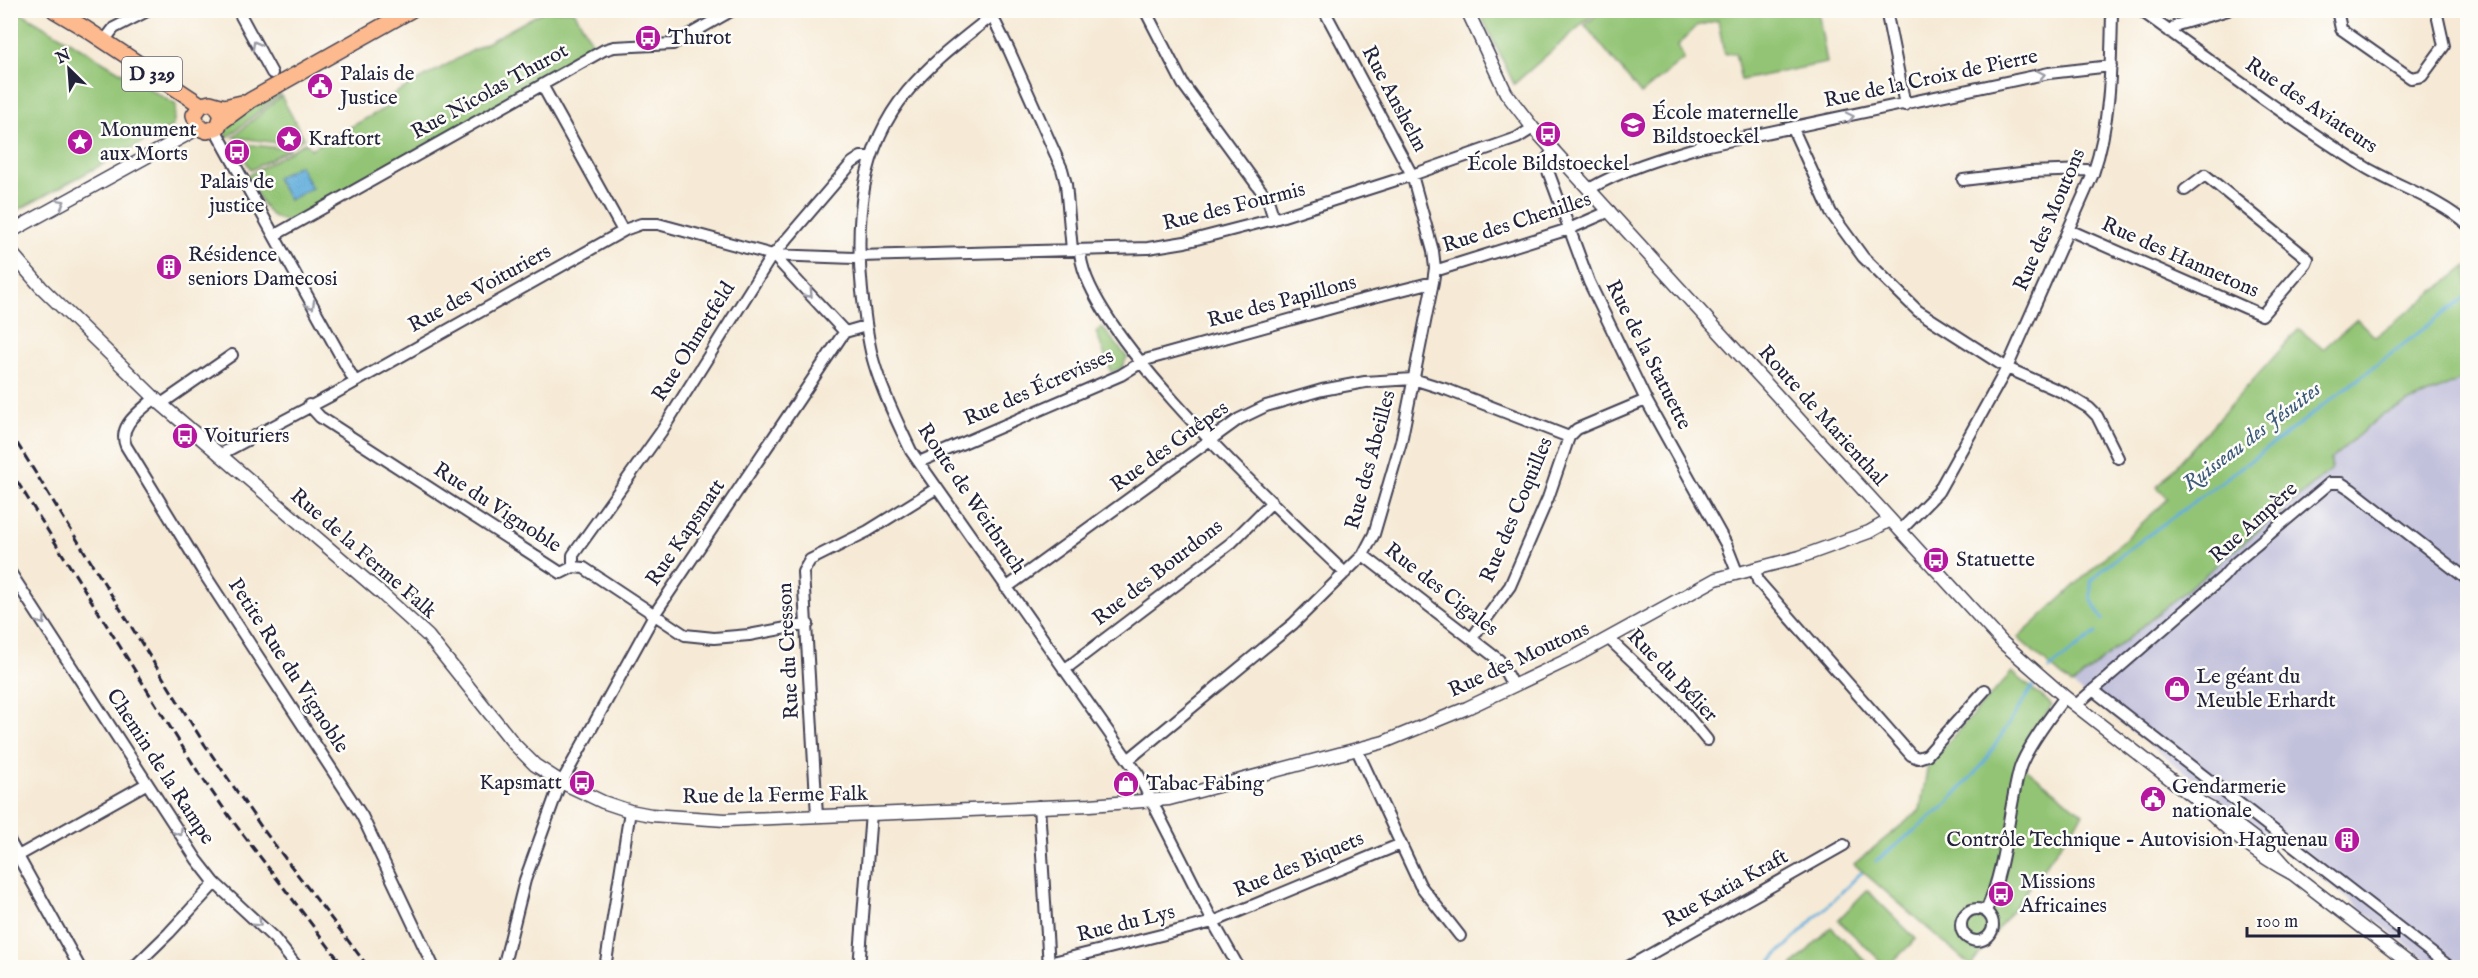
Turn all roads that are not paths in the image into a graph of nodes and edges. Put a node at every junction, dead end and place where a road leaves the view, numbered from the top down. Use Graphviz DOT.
graph roads {
  1 [pos="149,10"];
  2 [pos="411,10"];
  3 [pos="733,10"];
  4 [pos="1145,10"];
  5 [pos="1324,10"];
  6 [pos="1467,10"];
  7 [pos="1889,10"];
  8 [pos="2112,10"];
  9 [pos="2140,10"];
  10 [pos="2228,10"];
  11 [pos="2337,10"];
  12 [pos="2436,10"];
  13 [pos="56,11"];
  14 [pos="992,13"];
  15 [pos="241,16"];
  16 [pos="2170,32"];
  17 [pos="104,41"];
  18 [pos="2111,66"];
  19 [pos="272,73"];
  20 [pos="542,85"];
  21 [pos="251,100"];
  22 [pos="209,105"];
  23 [pos="1905,105"];
  24 [pos="218,125"];
  25 [pos="199,128"];
  26 [pos="1533,128"];
  27 [pos="1793,129"];
  28 [pos="1554,150"];
  29 [pos="871,157"];
  30 [pos="2092,174"];
  31 [pos="1412,175"];
  32 [pos="1963,180"];
  33 [pos="1589,189"];
  34 [pos="2185,190"];
  35 [pos="1610,211"];
  36 [pos="1274,219"];
  37 [pos="2468,225"];
  38 [pos="1569,229"];
  39 [pos="2069,230"];
  40 [pos="623,231"];
  41 [pos="10,232"];
  42 [pos="275,235"];
  43 [pos="1076,250"];
  44 [pos="10,251"];
  45 [pos="773,255"];
  46 [pos="859,256"];
  47 [pos="1436,268"];
  48 [pos="1433,282"];
  49 [pos="866,326"];
  50 [pos="845,332"];
  51 [pos="232,355"];
  52 [pos="1142,363"];
  53 [pos="2007,368"];
  54 [pos="1413,379"];
  55 [pos="355,382"];
  56 [pos="1646,400"];
  57 [pos="158,401"];
  58 [pos="309,405"];
  59 [pos="1569,437"];
  60 [pos="1210,439"];
  61 [pos="219,454"];
  62 [pos="2118,458"];
  63 [pos="919,462"];
  64 [pos="937,488"];
  65 [pos="1272,502"];
  66 [pos="1890,520"];
  67 [pos="1900,531"];
  68 [pos="1363,555"];
  69 [pos="573,567"];
  70 [pos="1755,569"];
  71 [pos="10,572"];
  72 [pos="1737,572"];
  73 [pos="1345,573"];
  74 [pos="2468,580"];
  75 [pos="1006,588"];
  76 [pos="654,615"];
  77 [pos="808,624"];
  78 [pos="1472,638"];
  79 [pos="1609,639"];
  80 [pos="1064,670"];
  81 [pos="1513,686"];
  82 [pos="1985,690"];
  83 [pos="2093,690"];
  84 [pos="2065,697"];
  85 [pos="2076,705"];
  86 [pos="1707,740"];
  87 [pos="1356,750"];
  88 [pos="1128,760"];
  89 [pos="563,783"];
  90 [pos="146,784"];
  91 [pos="1151,801"];
  92 [pos="1039,806"];
  93 [pos="630,811"];
  94 [pos="871,813"];
  95 [pos="817,816"];
  96 [pos="10,842"];
  97 [pos="1401,844"];
  98 [pos="1844,845"];
  99 [pos="18,856"];
  100 [pos="215,883"];
  101 [pos="1986,911"];
  102 [pos="1213,921"];
  103 [pos="1460,936"];
  104 [pos="1049,965"];
  105 [pos="80,968"];
  106 [pos="133,968"];
  107 [pos="298,968"];
  108 [pos="434,968"];
  109 [pos="503,968"];
  110 [pos="605,968"];
  111 [pos="859,968"];
  112 [pos="1239,968"];
  113 [pos="1626,968"];
  114 [pos="2415,968"];
  115 [pos="2451,968"];
  1 -- 17 [label="street"];
  2 -- 21 [label="main road"];
  3 -- 20 [label="street, Rue Nicolas Thurot"];
  4 -- 36 [label="street"];
  5 -- 31 [label="street, Rue Anshelm"];
  6 -- 26 [label="street, Route de Marienthal"];
  7 -- 23 [label="street"];
  8 -- 18 [label="street, Rue des Moutons"];
  9 -- 16 [label="street, Rue des Aviateurs"];
  10 -- 16 [label="street"];
  11 -- 12 [label="street"];
  13 -- 17 [label="main road, D 329"];
  14 -- 29 [label="street, Route de Weitbruch"];
  14 -- 43 [label="street"];
  19 -- 15 [label="street, one-way"];
  16 -- 37 [label="street, Rue des Aviateurs"];
  17 -- 22 [label="main road, D 329"];
  23 -- 18 [label="street, Rue de la Croix de Pierre, one-way"];
  18 -- 30 [label="street, Rue des Moutons"];
  20 -- 40 [label="street"];
  20 -- 42 [label="street, Rue Nicolas Thurot"];
  21 -- 22 [label="main road"];
  21 -- 24 [label="main road"];
  22 -- 24 [label="main road"];
  22 -- 25 [label="main road"];
  27 -- 23 [label="street, Rue de la Croix de Pierre, one-way"];
  24 -- 25 [label="main road"];
  24 -- 42 [label="street"];
  41 -- 25 [label="street, one-way"];
  26 -- 28 [label="street, Route de Marienthal"];
  26 -- 31 [label="street, Rue des Fourmis"];
  27 -- 33 [label="street, Rue de la Croix de Pierre"];
  27 -- 53 [label="street"];
  28 -- 33 [label="street, Route de Marienthal"];
  28 -- 38 [label="street, Rue de la Statuette"];
  29 -- 45 [label="street, Rue Ohmetfeld"];
  29 -- 46 [label="street, Route de Weitbruch"];
  30 -- 32 [label="street"];
  30 -- 39 [label="street, Rue des Moutons"];
  31 -- 36 [label="street, Rue des Fourmis"];
  31 -- 47 [label="street, Rue des Abeilles"];
  33 -- 35 [label="street, Route de Marienthal"];
  34 -- 39 [label="street, Rue des Hannetons"];
  35 -- 38 [label="street, Rue des Chenilles"];
  35 -- 66 [label="street, Route de Marienthal"];
  36 -- 43 [label="street, Rue des Fourmis"];
  38 -- 47 [label="street, Rue des Chenilles"];
  38 -- 56 [label="street, Rue de la Statuette"];
  39 -- 53 [label="street, Rue des Moutons"];
  40 -- 45 [label="street, Rue des Voituriers"];
  40 -- 55 [label="street, Rue des Voituriers"];
  42 -- 55 [label="street, one-way"];
  43 -- 46 [label="street, Rue des Fourmis"];
  43 -- 52 [label="street"];
  44 -- 57 [label="street, Rue de la Ferme Falk"];
  45 -- 46 [label="street, Rue des Voituriers"];
  45 -- 50 [label="street, one-way"];
  45 -- 69 [label="street, Rue Ohmetfeld"];
  46 -- 49 [label="street, Route de Weitbruch"];
  47 -- 48 [label="street, Rue des Abeilles"];
  48 -- 52 [label="street, Rue des Papillons"];
  48 -- 54 [label="street, Rue des Abeilles"];
  49 -- 50 [label="street"];
  49 -- 63 [label="street, Route de Weitbruch"];
  50 -- 76 [label="street, Rue Kapsmatt"];
  51 -- 57 [label="street"];
  52 -- 60 [label="street"];
  52 -- 63 [label="street, Rue des Écrevisses"];
  53 -- 62 [label="street"];
  53 -- 67 [label="street, Rue des Moutons"];
  54 -- 59 [label="street"];
  54 -- 60 [label="street, Rue des Guêpes"];
  54 -- 68 [label="street, Rue des Abeilles"];
  55 -- 58 [label="street, Rue des Voituriers"];
  56 -- 59 [label="street, Rue des Coquilles"];
  56 -- 72 [label="street, Rue de la Statuette"];
  57 -- 61 [label="street, Rue de la Ferme Falk"];
  57 -- 108 [label="street, Petite Rue du Vignoble"];
  58 -- 61 [label="street, Rue des Voituriers"];
  58 -- 69 [label="street, Rue du Vignoble"];
  59 -- 78 [label="street, Rue des Coquilles"];
  60 -- 65 [label="street"];
  60 -- 75 [label="street, Rue des Guêpes"];
  61 -- 89 [label="street, Rue de la Ferme Falk"];
  63 -- 64 [label="street, Route de Weitbruch"];
  64 -- 75 [label="street, Route de Weitbruch"];
  64 -- 77 [label="street, Rue du Cresson"];
  65 -- 73 [label="street"];
  65 -- 80 [label="street, Rue des Bourdons"];
  66 -- 67 [label="street, Route de Marienthal"];
  66 -- 70 [label="street, Rue des Moutons"];
  67 -- 84 [label="street, Route de Marienthal"];
  68 -- 73 [label="street, Rue des Abeilles"];
  68 -- 78 [label="street, Rue des Cigales"];
  69 -- 76 [label="street, Rue du Vignoble"];
  70 -- 72 [label="street, Rue des Moutons"];
  70 -- 82 [label="street"];
  71 -- 90 [label="street, Chemin de la Rampe, one-way"];
  72 -- 79 [label="street, Rue des Moutons"];
  73 -- 88 [label="street, Rue des Abeilles"];
  74 -- 83 [label="street, Rue Ampère"];
  75 -- 80 [label="street, Route de Weitbruch"];
  76 -- 77 [label="street, Rue du Vignoble"];
  76 -- 89 [label="street, Rue Kapsmatt"];
  77 -- 95 [label="street, Rue du Cresson"];
  78 -- 81 [label="street, Rue des Cigales"];
  79 -- 81 [label="street, Rue des Moutons"];
  79 -- 86 [label="street, Rue du Bélier"];
  80 -- 88 [label="street, Route de Weitbruch"];
  81 -- 87 [label="street, Rue des Moutons"];
  83 -- 85 [label="street, Rue Ampère"];
  83 -- 115 [label="street"];
  84 -- 85 [label="street, Route de Marienthal"];
  84 -- 101 [label="street"];
  85 -- 114 [label="street, Route de Marienthal"];
  87 -- 91 [label="street, Rue des Moutons"];
  87 -- 97 [label="street"];
  88 -- 91 [label="street, Route de Weitbruch"];
  89 -- 93 [label="street, Rue de la Ferme Falk"];
  89 -- 109 [label="street, Rue Kapsmatt"];
  90 -- 99 [label="street"];
  90 -- 100 [label="street, Chemin de la Rampe, one-way"];
  91 -- 92 [label="street, Rue de la Ferme Falk"];
  91 -- 102 [label="street, Route de Weitbruch"];
  92 -- 94 [label="street, Rue de la Ferme Falk"];
  92 -- 104 [label="street"];
  93 -- 95 [label="street, Rue de la Ferme Falk"];
  93 -- 110 [label="street"];
  94 -- 95 [label="street, Rue de la Ferme Falk"];
  94 -- 111 [label="street"];
  96 -- 99 [label="street"];
  97 -- 102 [label="street, Rue des Biquets"];
  97 -- 103 [label="street"];
  98 -- 113 [label="street, Rue Katia Kraft"];
  99 -- 105 [label="street"];
  100 -- 106 [label="street"];
  100 -- 107 [label="street, Chemin de la Rampe, one-way"];
  102 -- 104 [label="street, Rue du Lys"];
  102 -- 112 [label="street, Route de Weitbruch"];
}
